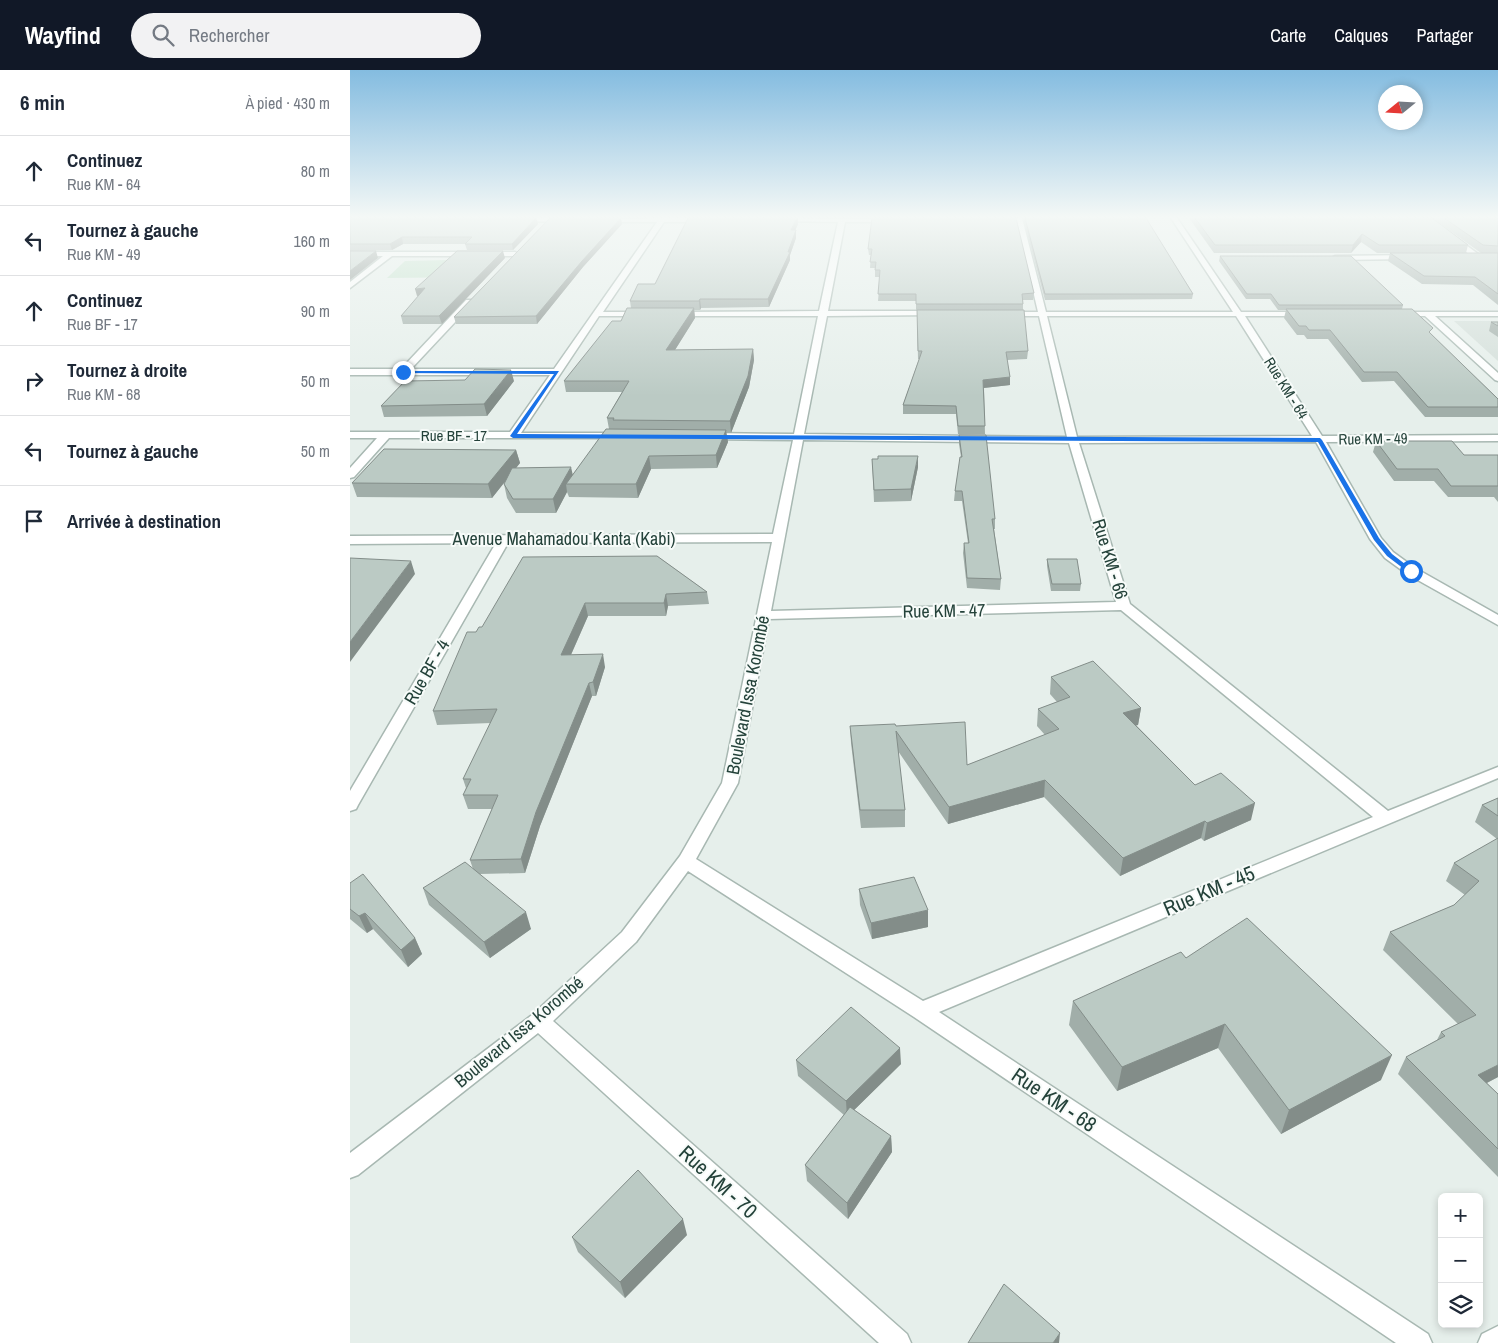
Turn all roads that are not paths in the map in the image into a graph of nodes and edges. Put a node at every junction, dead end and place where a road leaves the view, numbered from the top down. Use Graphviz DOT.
graph roads {
  1 [pos="361,277"];
  2 [pos="622,277"];
  3 [pos="830,277"];
  4 [pos="1031,277"];
  5 [pos="1217,277"];
  6 [pos="350,286"];
  7 [pos="476,296"];
  8 [pos="823,313"];
  9 [pos="597,314"];
  10 [pos="654,314"];
  11 [pos="663,314"];
  12 [pos="946,314"];
  13 [pos="993,314"];
  14 [pos="1041,314"];
  15 [pos="1239,314"];
  16 [pos="1308,314"];
  17 [pos="1388,314"];
  18 [pos="1427,314"];
  19 [pos="1498,314"];
  20 [pos="350,372"];
  21 [pos="403,372"];
  22 [pos="557,372"];
  23 [pos="1498,378"];
  24 [pos="350,435"];
  25 [pos="386,436"];
  26 [pos="513,436"];
  27 [pos="631,436"];
  28 [pos="690,436"];
  29 [pos="799,437"];
  30 [pos="1498,438"];
  31 [pos="1073,440"];
  32 [pos="1320,440"];
  33 [pos="350,475"];
  34 [pos="778,538"];
  35 [pos="504,539"];
  36 [pos="350,540"];
  37 [pos="1124,606"];
  38 [pos="764,615"];
  39 [pos="1498,621"];
  40 [pos="1498,772"];
  41 [pos="350,805"];
  42 [pos="1385,818"];
  43 [pos="686,861"];
  44 [pos="921,1011"];
  45 [pos="539,1020"];
  46 [pos="350,1167"];
  47 [pos="1498,1339"];
  48 [pos="898,1343"];
  49 [pos="1419,1343"];
  50 [pos="1491,1343"];
  1 -- 6 [label="street"];
  2 -- 9 [label="street"];
  3 -- 8 [label="street, Boulevard Issa Korombé"];
  4 -- 14 [label="street, Rue KM - 66"];
  5 -- 15 [label="street, Rue KM - 64"];
  7 -- 21 [label="street"];
  8 -- 11 [label="street"];
  8 -- 12 [label="street"];
  8 -- 29 [label="street, Boulevard Issa Korombé"];
  9 -- 10 [label="street"];
  9 -- 22 [label="street"];
  13 -- 14 [label="street"];
  14 -- 15 [label="street"];
  14 -- 31 [label="street, Rue KM - 66"];
  15 -- 16 [label="street"];
  15 -- 32 [label="street, Rue KM - 64"];
  17 -- 18 [label="street"];
  18 -- 19 [label="street"];
  18 -- 23 [label="street"];
  20 -- 21 [label="street"];
  21 -- 22 [label="street"];
  22 -- 26 [label="street"];
  24 -- 25 [label="street, Rue BF - 17"];
  25 -- 26 [label="street, Rue BF - 17"];
  25 -- 33 [label="street"];
  26 -- 27 [label="street, Rue BF - 17"];
  28 -- 29 [label="street"];
  29 -- 31 [label="street, Rue KM - 49"];
  29 -- 34 [label="street, Boulevard Issa Korombé"];
  30 -- 32 [label="street, Rue KM - 49"];
  31 -- 32 [label="street, Rue KM - 49"];
  31 -- 37 [label="street, Rue KM - 66"];
  32 -- 39 [label="street, Rue KM - 64"];
  34 -- 35 [label="street, Avenue Mahamadou Kanta (Kabi)"];
  34 -- 38 [label="street, Boulevard Issa Korombé"];
  35 -- 36 [label="street, Avenue Mahamadou Kanta (Kabi)"];
  35 -- 41 [label="street, Rue BF - 4"];
  37 -- 38 [label="street, Rue KM - 47"];
  37 -- 42 [label="street, Rue KM - 66"];
  38 -- 43 [label="street, Boulevard Issa Korombé"];
  40 -- 42 [label="street, Rue KM - 45"];
  42 -- 44 [label="street, Rue KM - 45"];
  43 -- 44 [label="street, Rue KM - 68"];
  43 -- 45 [label="street, Boulevard Issa Korombé"];
  44 -- 49 [label="street, Rue KM - 68"];
  45 -- 46 [label="street, Boulevard Issa Korombé"];
  45 -- 48 [label="street, Rue KM - 70"];
  47 -- 50 [label="street"];
}
